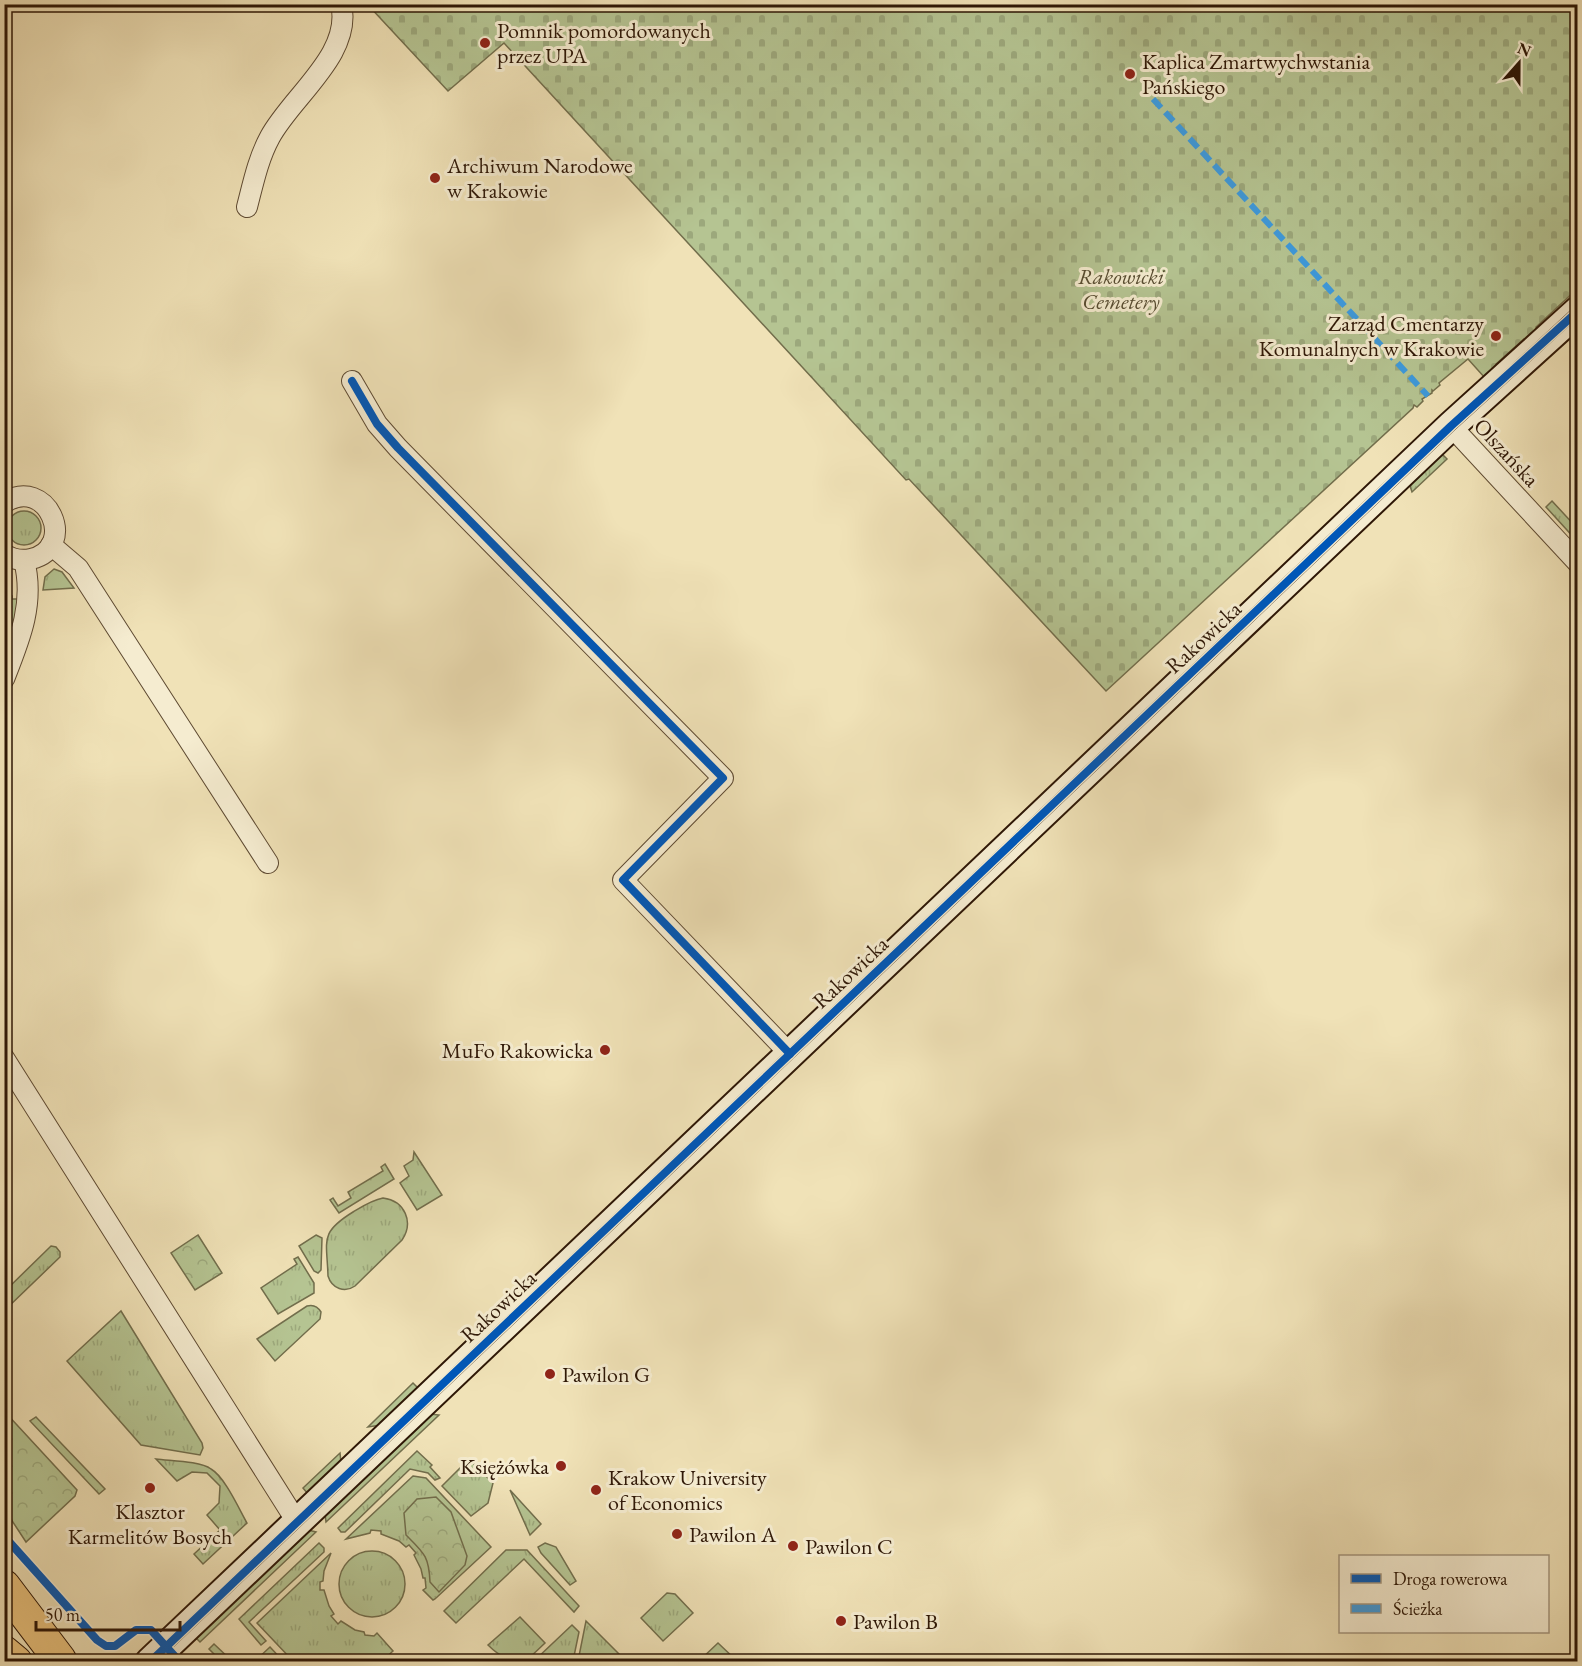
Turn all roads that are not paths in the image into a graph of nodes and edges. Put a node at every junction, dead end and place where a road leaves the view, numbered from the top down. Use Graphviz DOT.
graph roads {
  1 [pos="342,4"];
  2 [pos="247,207"];
  3 [pos="1578,311"];
  4 [pos="352,381"];
  5 [pos="1451,426"];
  6 [pos="4,503"];
  7 [pos="51,545"];
  8 [pos="4,554"];
  9 [pos="24,560"];
  10 [pos="1578,563"];
  11 [pos="4,679"];
  12 [pos="268,863"];
  13 [pos="790,1054"];
  14 [pos="4,1058"];
  15 [pos="297,1522"];
  16 [pos="4,1586"];
  17 [pos="4,1611"];
  18 [pos="4,1652"];
  19 [pos="61,1661"];
  20 [pos="16,1662"];
  21 [pos="150,1662"];
  1 -- 2 [label="street"];
  3 -- 5 [label="street, Rakowicka"];
  4 -- 13 [label="street"];
  5 -- 10 [label="street, Olszańska"];
  5 -- 13 [label="street, Rakowicka"];
  6 -- 7 [label="street"];
  7 -- 9 [label="street"];
  7 -- 12 [label="street"];
  8 -- 9 [label="street"];
  9 -- 11 [label="street"];
  13 -- 15 [label="street, Rakowicka"];
  14 -- 15 [label="street"];
  15 -- 21 [label="street, Rakowicka"];
  16 -- 19 [label="main road"];
  17 -- 19 [label="main road"];
  18 -- 20 [label="main road"];
}
